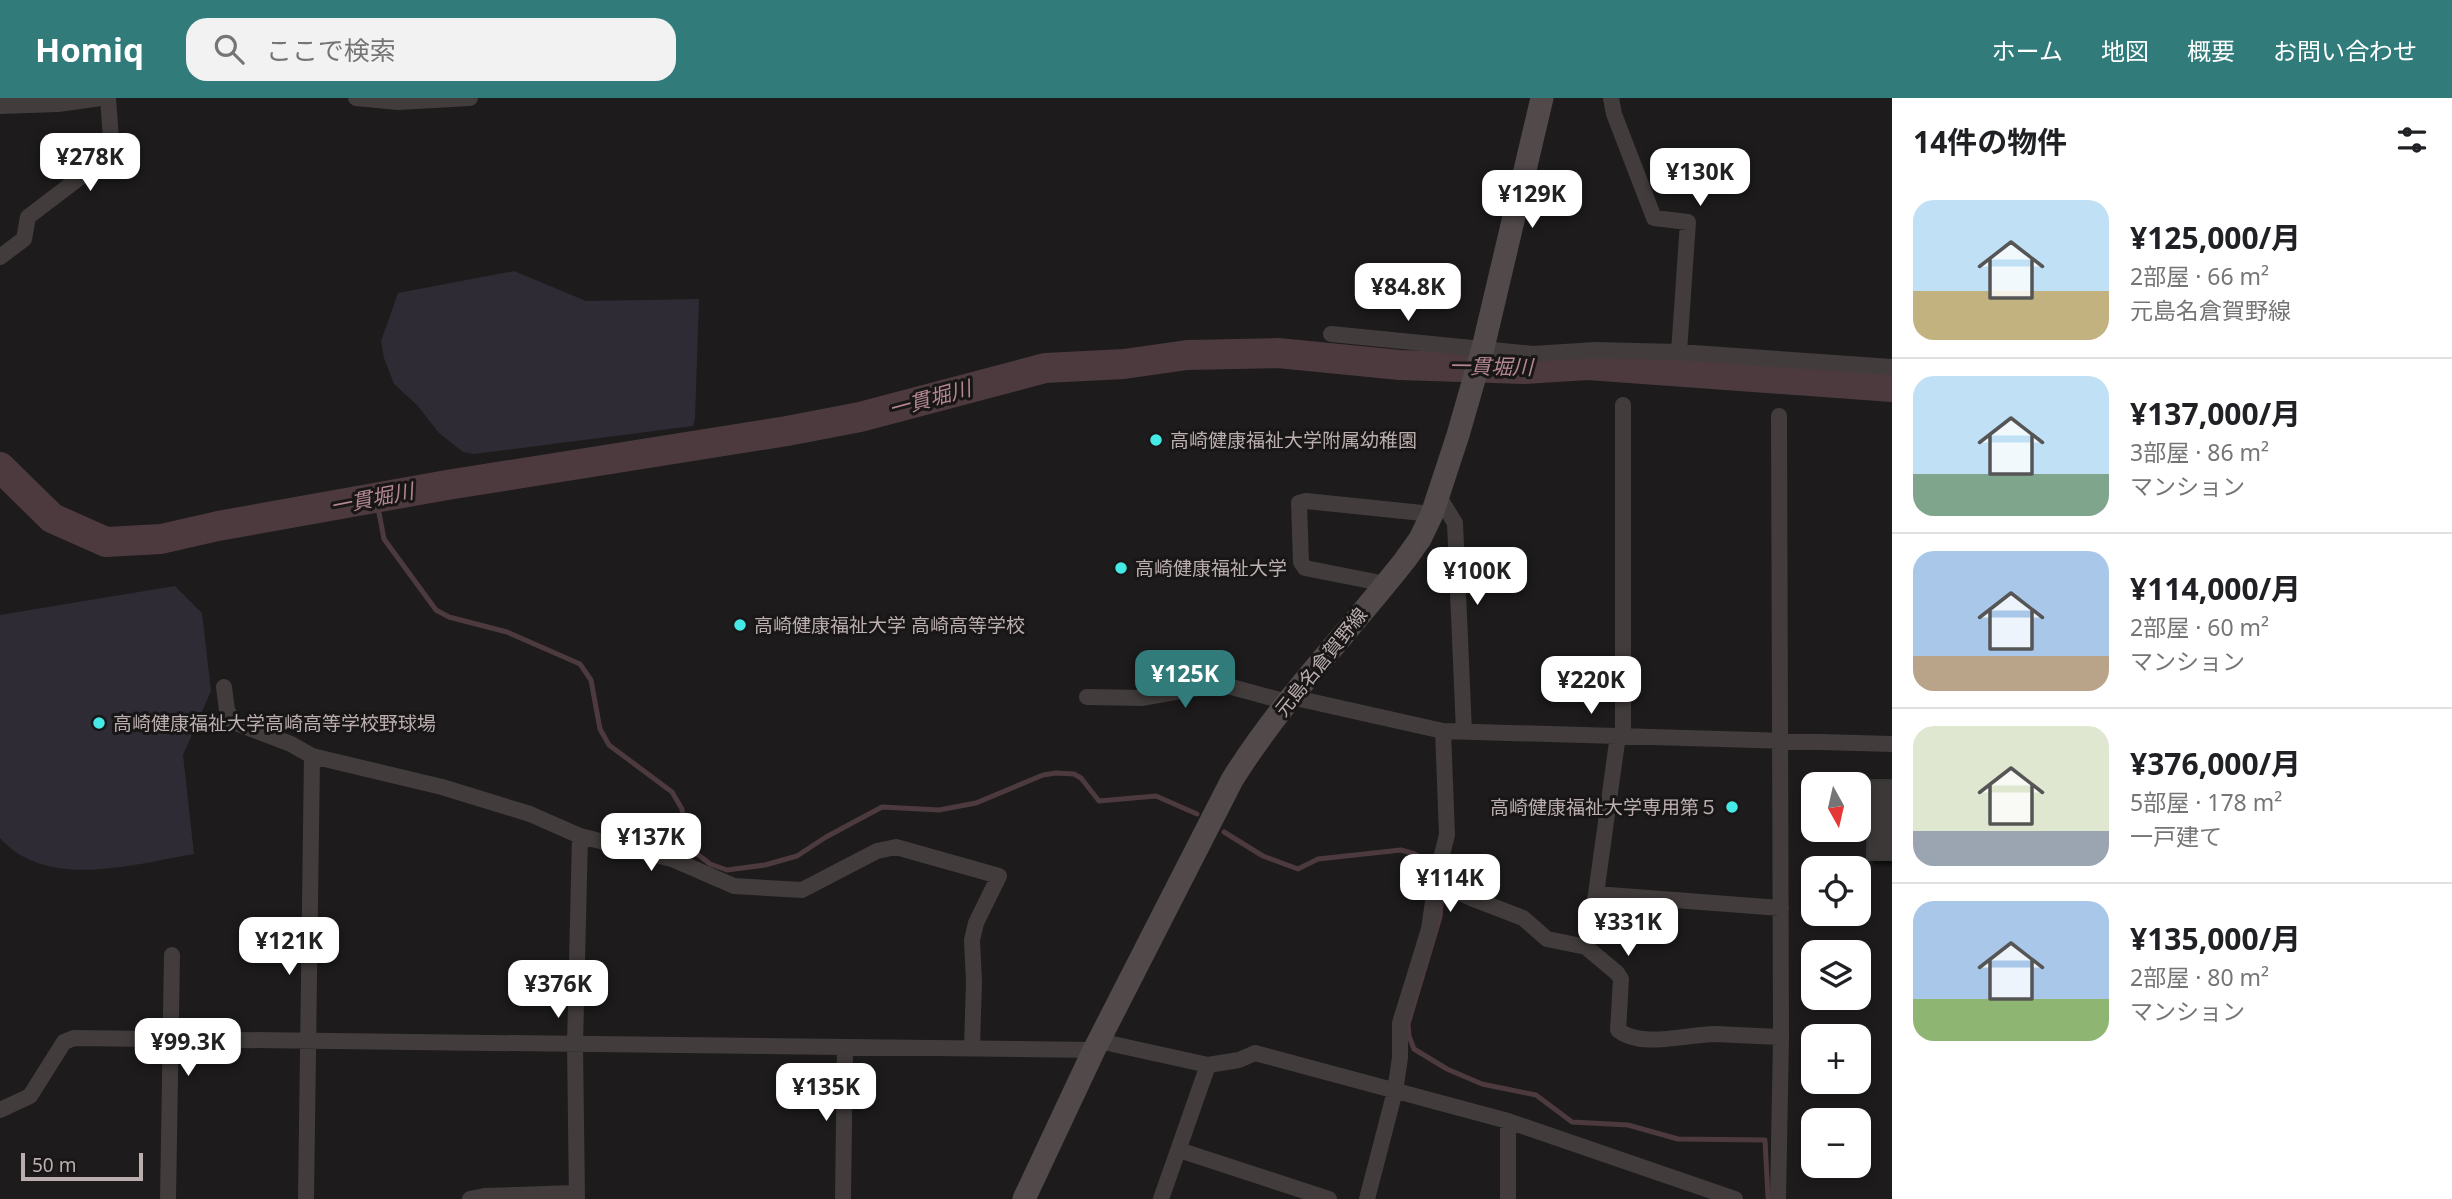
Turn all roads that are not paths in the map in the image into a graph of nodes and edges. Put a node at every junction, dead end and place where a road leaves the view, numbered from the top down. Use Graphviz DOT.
graph roads {
  1 [pos="101,98"];
  2 [pos="108,98"];
  3 [pos="356,98"];
  4 [pos="470,98"];
  5 [pos="1542,98"];
  6 [pos="1611,98"];
  7 [pos="0,106"];
  8 [pos="0,257"];
  9 [pos="1331,334"];
  10 [pos="1482,350"];
  11 [pos="1679,352"];
  12 [pos="1892,367"];
  13 [pos="1623,405"];
  14 [pos="1779,416"];
  15 [pos="1436,505"];
  16 [pos="1386,584"];
  17 [pos="224,687"];
  18 [pos="1087,697"];
  19 [pos="1289,699"];
  20 [pos="1443,731"];
  21 [pos="1464,732"];
  22 [pos="1620,735"];
  23 [pos="1780,740"];
  24 [pos="1892,744"];
  25 [pos="312,756"];
  26 [pos="580,836"];
  27 [pos="1437,874"];
  28 [pos="1597,894"];
  29 [pos="1781,908"];
  30 [pos="1586,947"];
  31 [pos="172,955"];
  32 [pos="1781,1037"];
  33 [pos="170,1040"];
  34 [pos="307,1041"];
  35 [pos="575,1045"];
  36 [pos="1097,1046"];
  37 [pos="845,1047"];
  38 [pos="972,1047"];
  39 [pos="1208,1065"];
  40 [pos="1395,1091"];
  41 [pos="1,1110"];
  42 [pos="1508,1121"];
  43 [pos="1179,1150"];
  44 [pos="576,1196"];
  45 [pos="168,1199"];
  46 [pos="306,1199"];
  47 [pos="470,1199"];
  48 [pos="843,1199"];
  49 [pos="1024,1199"];
  50 [pos="1161,1199"];
  51 [pos="1329,1199"];
  52 [pos="1367,1199"];
  53 [pos="1508,1199"];
  54 [pos="1735,1199"];
  55 [pos="1778,1199"];
  1 -- 7 [label="street"];
  2 -- 8 [label="street"];
  3 -- 4 [label="street"];
  5 -- 10 [label="main road, 元島名倉賀野線"];
  6 -- 11 [label="street"];
  9 -- 10 [label="street"];
  10 -- 11 [label="street"];
  10 -- 15 [label="main road, 元島名倉賀野線"];
  11 -- 12 [label="street"];
  13 -- 22 [label="street"];
  14 -- 23 [label="street"];
  15 -- 16 [label="main road, 元島名倉賀野線"];
  15 -- 16 [label="street"];
  15 -- 21 [label="street"];
  16 -- 19 [label="main road, 元島名倉賀野線"];
  17 -- 25 [label="street"];
  18 -- 19 [label="street"];
  19 -- 20 [label="street"];
  19 -- 36 [label="main road, 元島名倉賀野線"];
  20 -- 21 [label="street"];
  20 -- 27 [label="street"];
  21 -- 22 [label="street"];
  22 -- 23 [label="street"];
  22 -- 28 [label="street"];
  23 -- 24 [label="street"];
  23 -- 29 [label="street"];
  25 -- 26 [label="street"];
  25 -- 34 [label="street"];
  26 -- 35 [label="street"];
  26 -- 38 [label="street"];
  27 -- 30 [label="street"];
  27 -- 40 [label="street"];
  28 -- 29 [label="street"];
  28 -- 30 [label="street"];
  29 -- 32 [label="street"];
  30 -- 32 [label="street"];
  31 -- 33 [label="street"];
  32 -- 55 [label="street"];
  33 -- 34 [label="street"];
  33 -- 41 [label="street"];
  33 -- 45 [label="street"];
  34 -- 35 [label="street"];
  34 -- 46 [label="street"];
  35 -- 37 [label="street"];
  35 -- 44 [label="street"];
  36 -- 38 [label="street"];
  36 -- 39 [label="street"];
  36 -- 49 [label="main road, 元島名倉賀野線"];
  37 -- 38 [label="street"];
  37 -- 48 [label="street"];
  39 -- 40 [label="street"];
  39 -- 43 [label="street"];
  40 -- 42 [label="street"];
  40 -- 52 [label="street"];
  42 -- 53 [label="street"];
  42 -- 54 [label="street"];
  43 -- 50 [label="street"];
  43 -- 51 [label="street"];
  44 -- 47 [label="street"];
}
